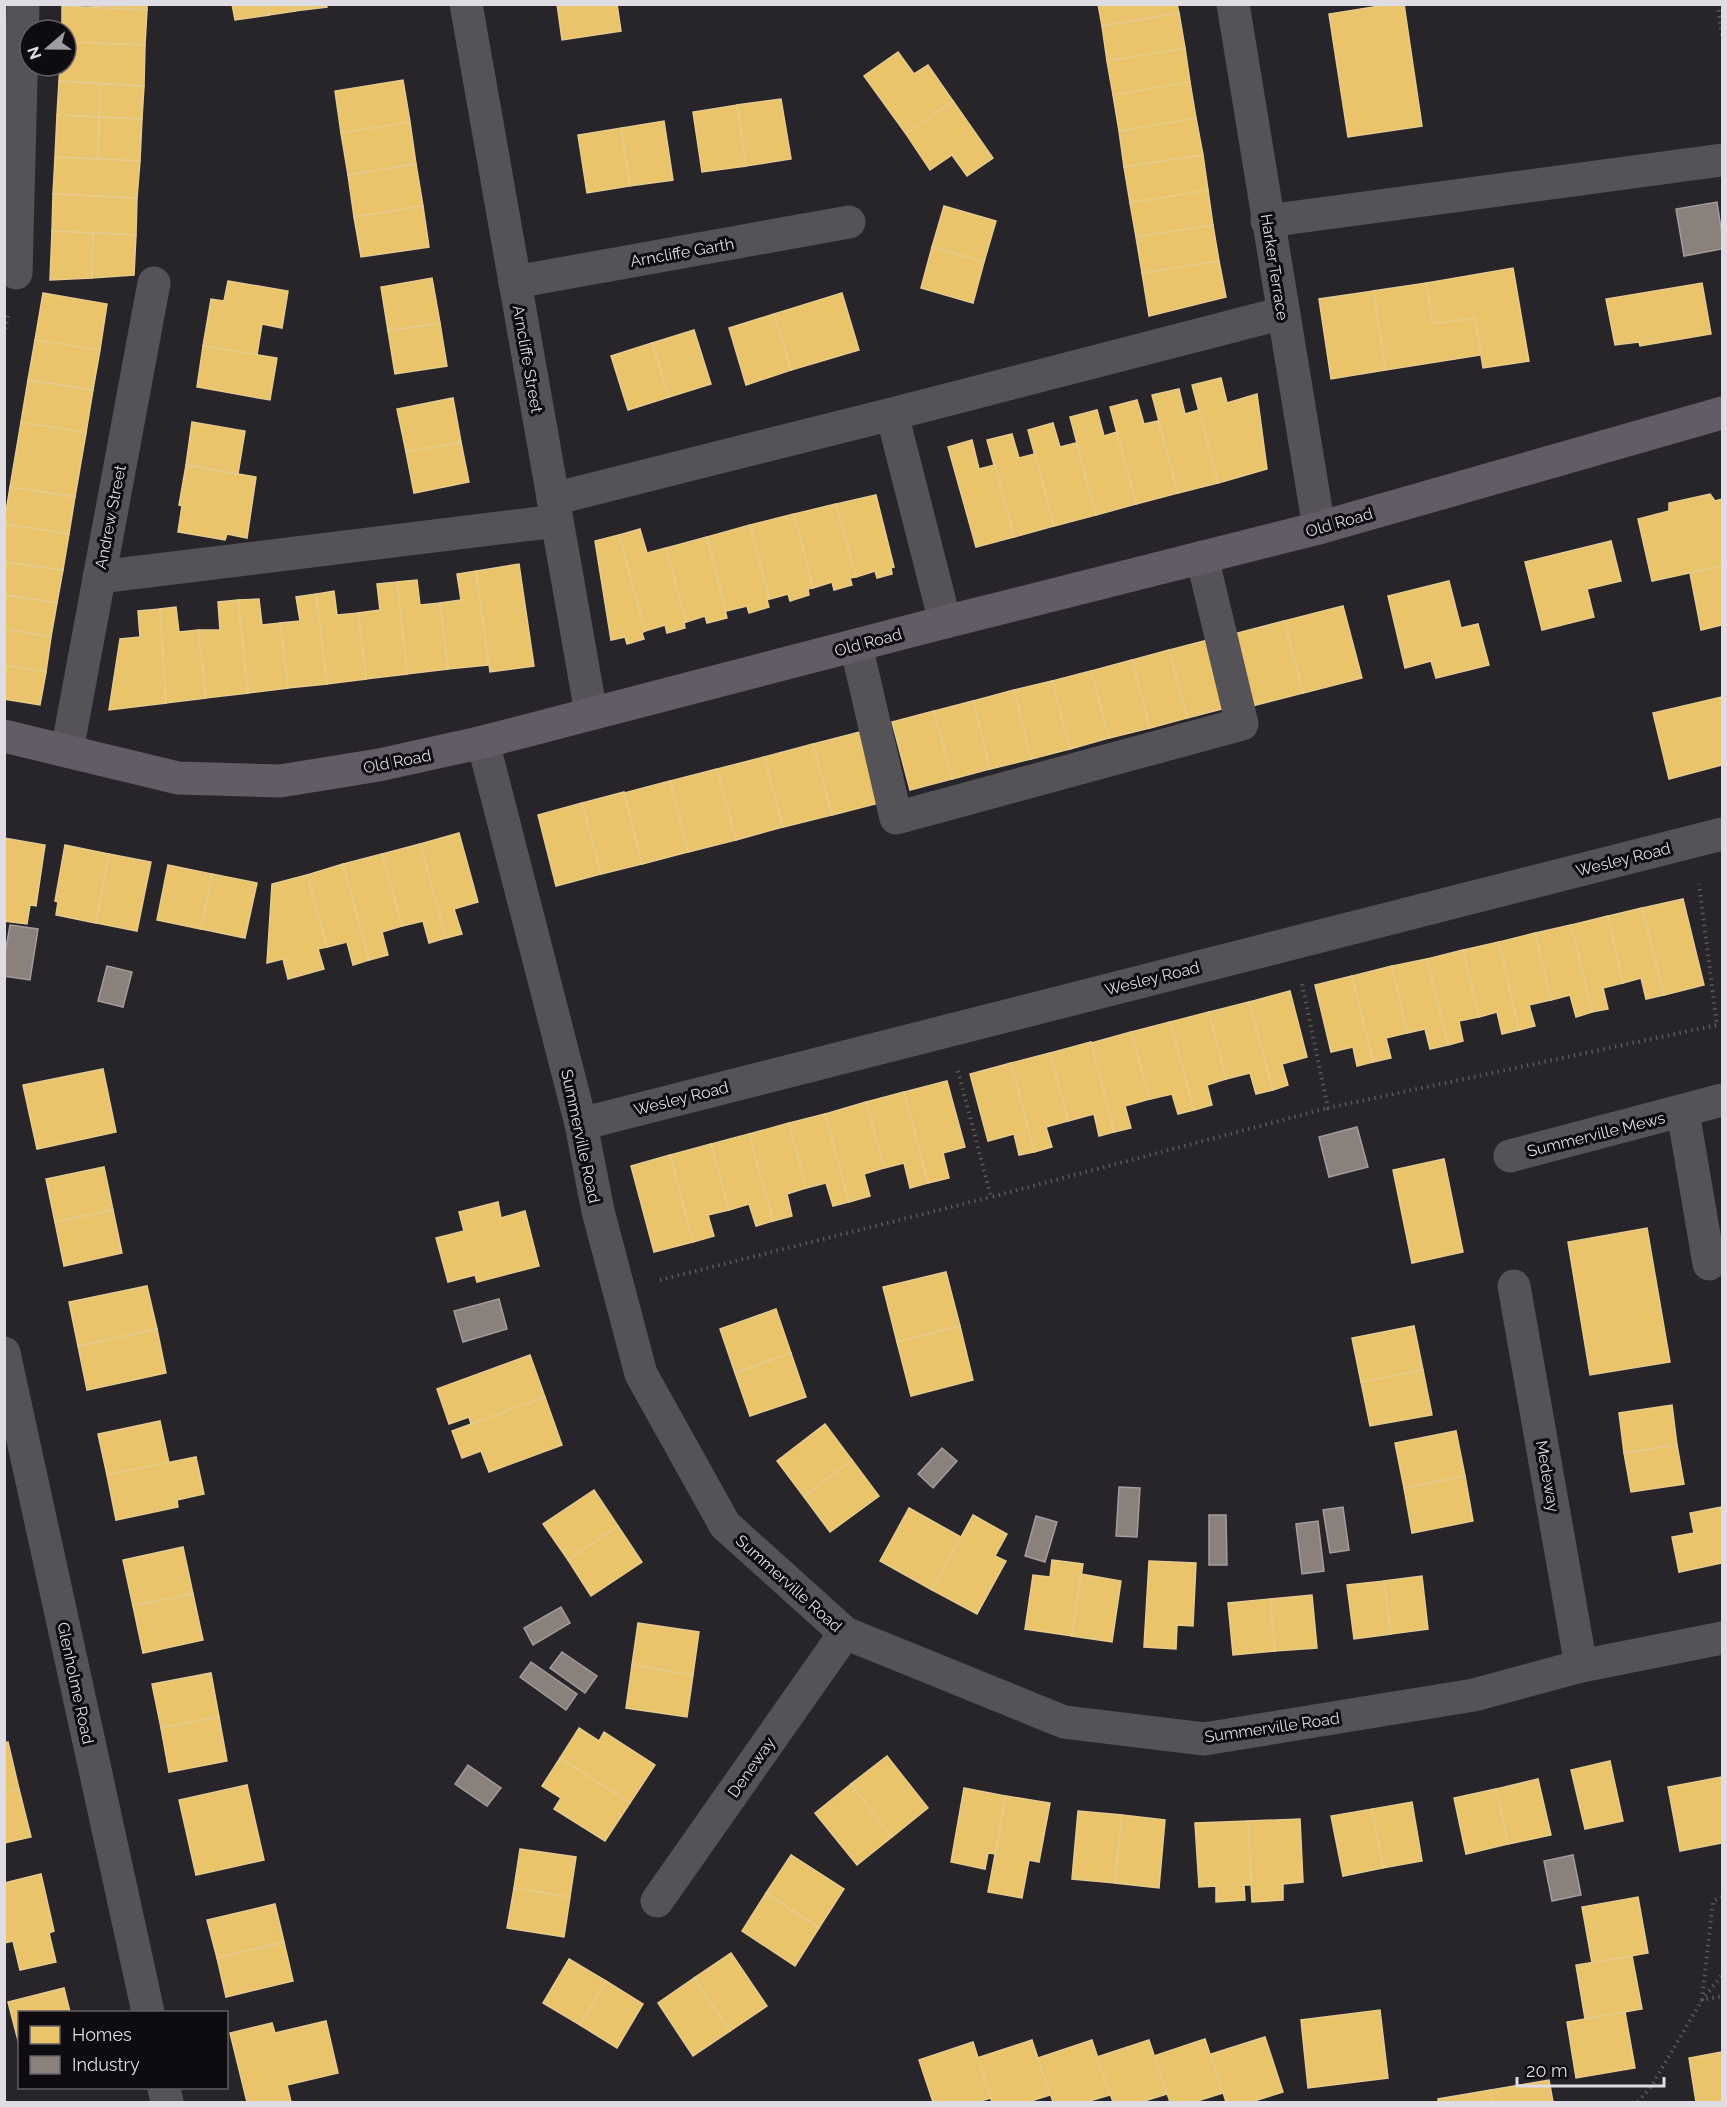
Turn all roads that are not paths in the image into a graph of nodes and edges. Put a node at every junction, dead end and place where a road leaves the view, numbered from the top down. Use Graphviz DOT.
graph roads {
  1 [pos="23,4"];
  2 [pos="466,4"];
  3 [pos="1233,4"];
  4 [pos="1722,160"];
  5 [pos="1268,220"];
  6 [pos="849,222"];
  7 [pos="16,273"];
  8 [pos="515,282"];
  9 [pos="154,283"];
  10 [pos="1283,312"];
  11 [pos="1722,413"];
  12 [pos="892,414"];
  13 [pos="555,510"];
  14 [pos="1319,528"];
  15 [pos="1202,557"];
  16 [pos="99,577"];
  17 [pos="945,622"];
  18 [pos="856,645"];
  19 [pos="591,713"];
  20 [pos="4,736"];
  21 [pos="483,742"];
  22 [pos="67,752"];
  23 [pos="1708,837"];
  24 [pos="1722,1100"];
  25 [pos="1683,1112"];
  26 [pos="581,1124"];
  27 [pos="1510,1156"];
  28 [pos="1709,1264"];
  29 [pos="1514,1287"];
  30 [pos="4,1353"];
  31 [pos="845,1633"];
  32 [pos="1722,1638"];
  33 [pos="1581,1666"];
  34 [pos="657,1901"];
  35 [pos="148,2011"];
  1 -- 7 [label="street"];
  2 -- 8 [label="street, Arncliffe Street"];
  3 -- 5 [label="street, Harker Terrace"];
  4 -- 5 [label="street"];
  5 -- 10 [label="street, Harker Terrace"];
  6 -- 8 [label="street, Arncliffe Garth"];
  8 -- 13 [label="street, Arncliffe Street"];
  9 -- 16 [label="street, Andrew Street"];
  10 -- 12 [label="street"];
  10 -- 14 [label="street, Harker Terrace"];
  11 -- 14 [label="main road, Old Road"];
  12 -- 13 [label="street"];
  12 -- 17 [label="street"];
  13 -- 16 [label="street"];
  13 -- 19 [label="street, Arncliffe Street"];
  14 -- 15 [label="main road, Old Road"];
  15 -- 17 [label="main road, Old Road"];
  15 -- 18 [label="street"];
  16 -- 22 [label="street, Andrew Street"];
  17 -- 18 [label="main road, Old Road"];
  18 -- 19 [label="main road, Old Road"];
  19 -- 21 [label="main road, Old Road"];
  20 -- 22 [label="main road, Old Road"];
  21 -- 22 [label="main road, Old Road"];
  21 -- 26 [label="street, Summerville Road"];
  23 -- 26 [label="street, Wesley Road"];
  24 -- 25 [label="street, Summerville Mews"];
  25 -- 27 [label="street, Summerville Mews"];
  25 -- 28 [label="street, Summerville Mews"];
  26 -- 31 [label="street, Summerville Road"];
  29 -- 33 [label="street, Medeway"];
  30 -- 35 [label="street, Glenholme Road"];
  31 -- 33 [label="street, Summerville Road"];
  31 -- 34 [label="street, Deneway"];
  32 -- 33 [label="street, Summerville Road"];
}
